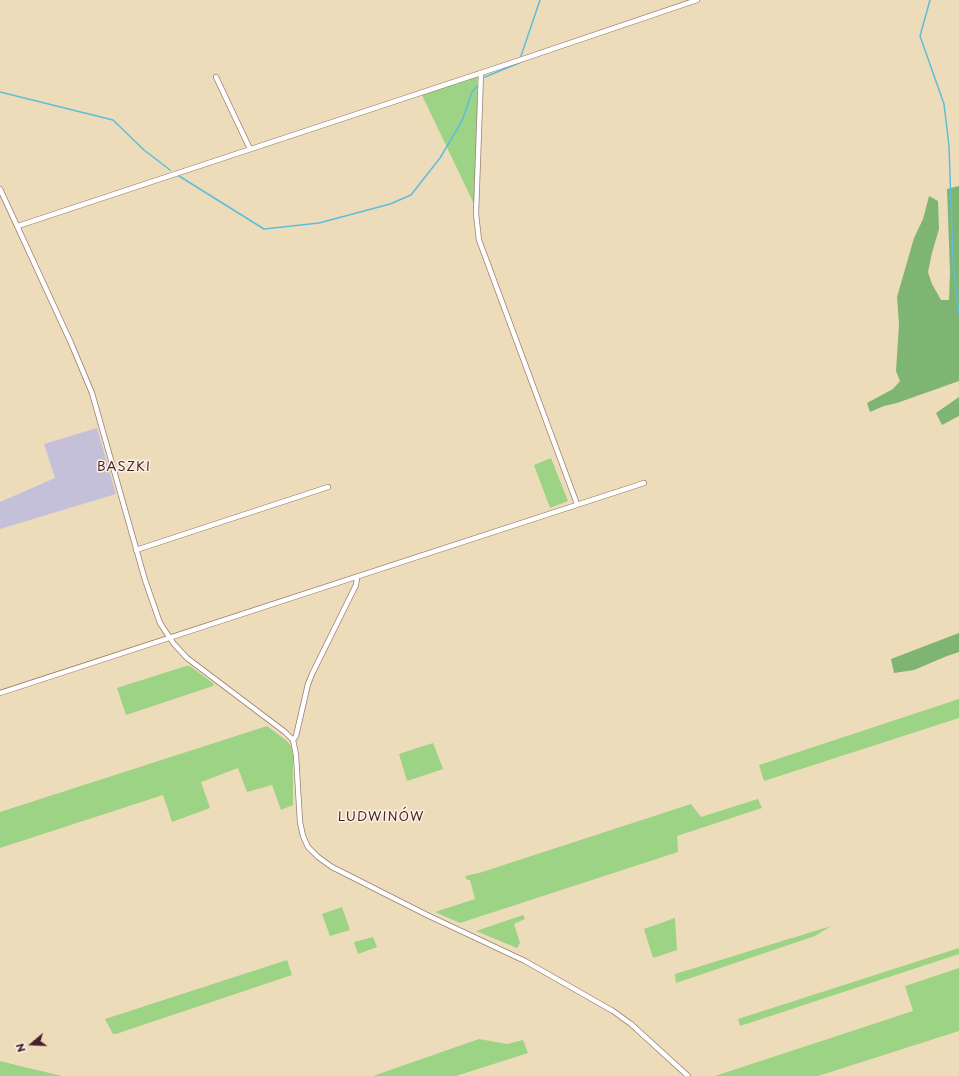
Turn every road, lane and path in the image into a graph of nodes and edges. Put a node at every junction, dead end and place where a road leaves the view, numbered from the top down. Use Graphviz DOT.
graph roads {
  1 [pos="697,0"];
  2 [pos="481,73"];
  3 [pos="216,77"];
  4 [pos="250,149"];
  5 [pos="0,188"];
  6 [pos="18,226"];
  7 [pos="644,483"];
  8 [pos="328,487"];
  9 [pos="577,504"];
  10 [pos="136,550"];
  11 [pos="357,577"];
  12 [pos="169,638"];
  13 [pos="0,692"];
  14 [pos="293,740"];
  15 [pos="688,1076"];
  1 -- 2 [label="street"];
  2 -- 4 [label="street"];
  2 -- 9 [label="street"];
  3 -- 4 [label="street"];
  4 -- 6 [label="street"];
  5 -- 6 [label="street"];
  6 -- 10 [label="street"];
  7 -- 9 [label="street"];
  8 -- 10 [label="street"];
  9 -- 11 [label="street"];
  10 -- 12 [label="street"];
  11 -- 12 [label="street"];
  11 -- 14 [label="street"];
  12 -- 13 [label="street"];
  12 -- 14 [label="street"];
  14 -- 15 [label="street"];
}
